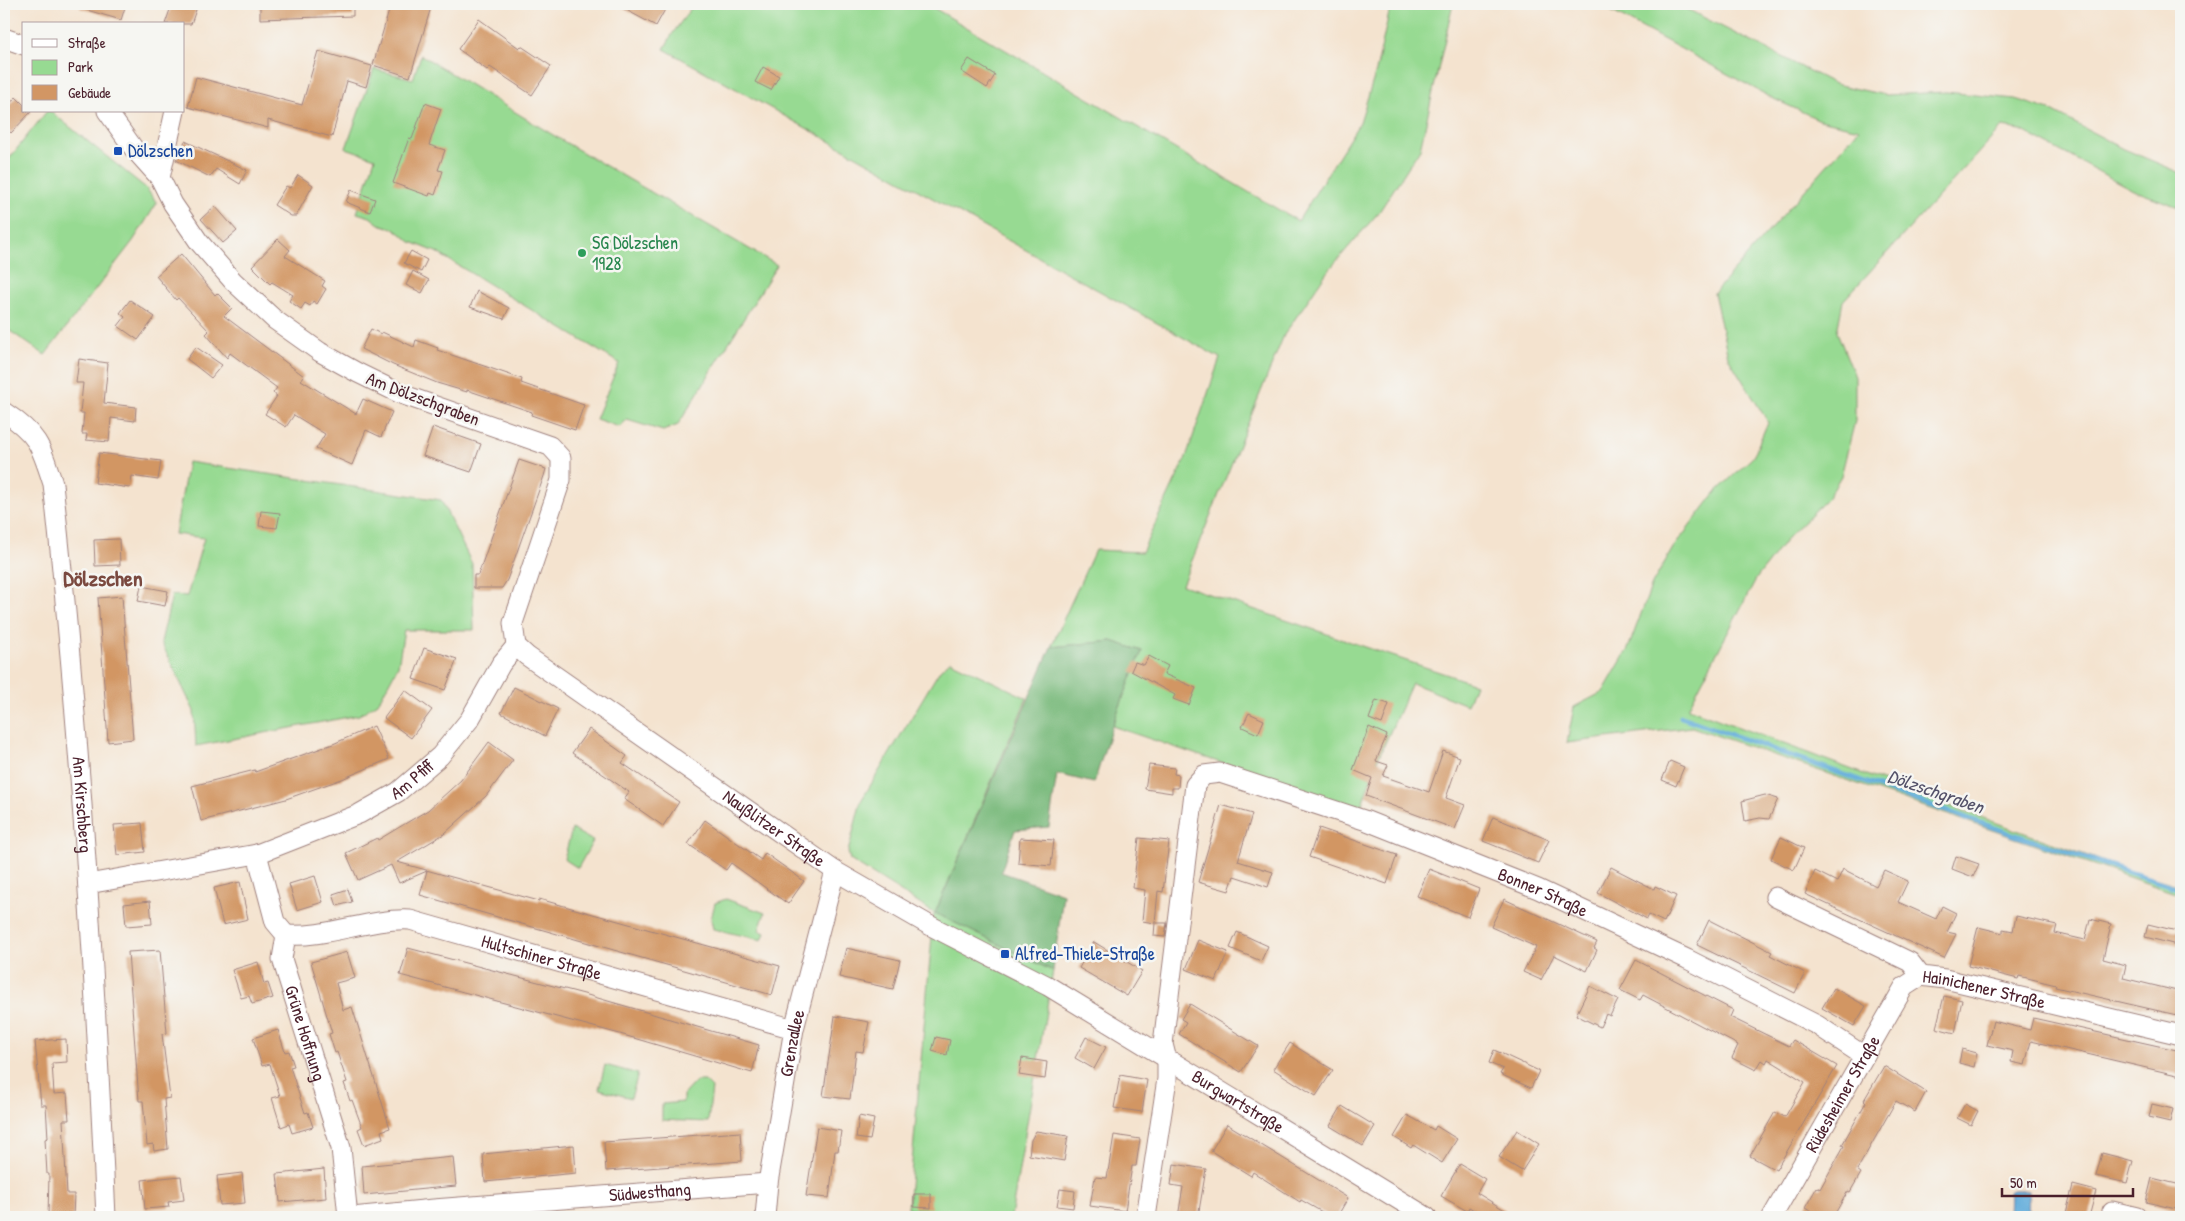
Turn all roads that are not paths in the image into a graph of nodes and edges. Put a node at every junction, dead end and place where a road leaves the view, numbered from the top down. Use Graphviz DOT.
graph roads {
  1 [pos="4,38"];
  2 [pos="22,44"];
  3 [pos="109,112"];
  4 [pos="175,112"];
  5 [pos="160,178"];
  6 [pos="4,412"];
  7 [pos="516,646"];
  8 [pos="257,854"];
  9 [pos="836,871"];
  10 [pos="88,884"];
  11 [pos="1775,897"];
  12 [pos="286,935"];
  13 [pos="1921,976"];
  14 [pos="1048,986"];
  15 [pos="794,1029"];
  16 [pos="2181,1035"];
  17 [pos="1864,1056"];
  18 [pos="1167,1060"];
  19 [pos="768,1183"];
  20 [pos="2112,1212"];
  21 [pos="106,1217"];
  22 [pos="350,1217"];
  23 [pos="765,1217"];
  24 [pos="1146,1217"];
  25 [pos="1427,1217"];
  26 [pos="1772,1217"];
  27 [pos="2137,1217"];
  1 -- 2 [label="street"];
  3 -- 5 [label="street, Am Dölzschgraben"];
  4 -- 5 [label="street"];
  5 -- 7 [label="street, Am Dölzschgraben"];
  6 -- 10 [label="street, Am Kirschberg"];
  7 -- 8 [label="street, Am Pfiff"];
  7 -- 9 [label="street, Naußlitzer Straße"];
  8 -- 10 [label="street, Am Pfiff"];
  8 -- 12 [label="street"];
  9 -- 14 [label="street, Naußlitzer Straße"];
  9 -- 15 [label="street, Grenzallee"];
  10 -- 21 [label="street, Am Kirschberg"];
  11 -- 13 [label="street, Hainichener Straße"];
  12 -- 15 [label="street, Hultschiner Straße"];
  12 -- 22 [label="street, Grüne Hoffnung"];
  13 -- 16 [label="street, Hainichener Straße"];
  13 -- 17 [label="street, Rüdesheimer Straße"];
  14 -- 18 [label="street, Burgwartstraße"];
  15 -- 19 [label="street, Grenzallee"];
  17 -- 18 [label="street, Bonner Straße"];
  17 -- 26 [label="street, Rüdesheimer Straße"];
  18 -- 24 [label="street"];
  18 -- 25 [label="street, Burgwartstraße"];
  19 -- 22 [label="street, Südwesthang"];
  19 -- 23 [label="street, Grenzallee"];
  20 -- 27 [label="street"];
}
